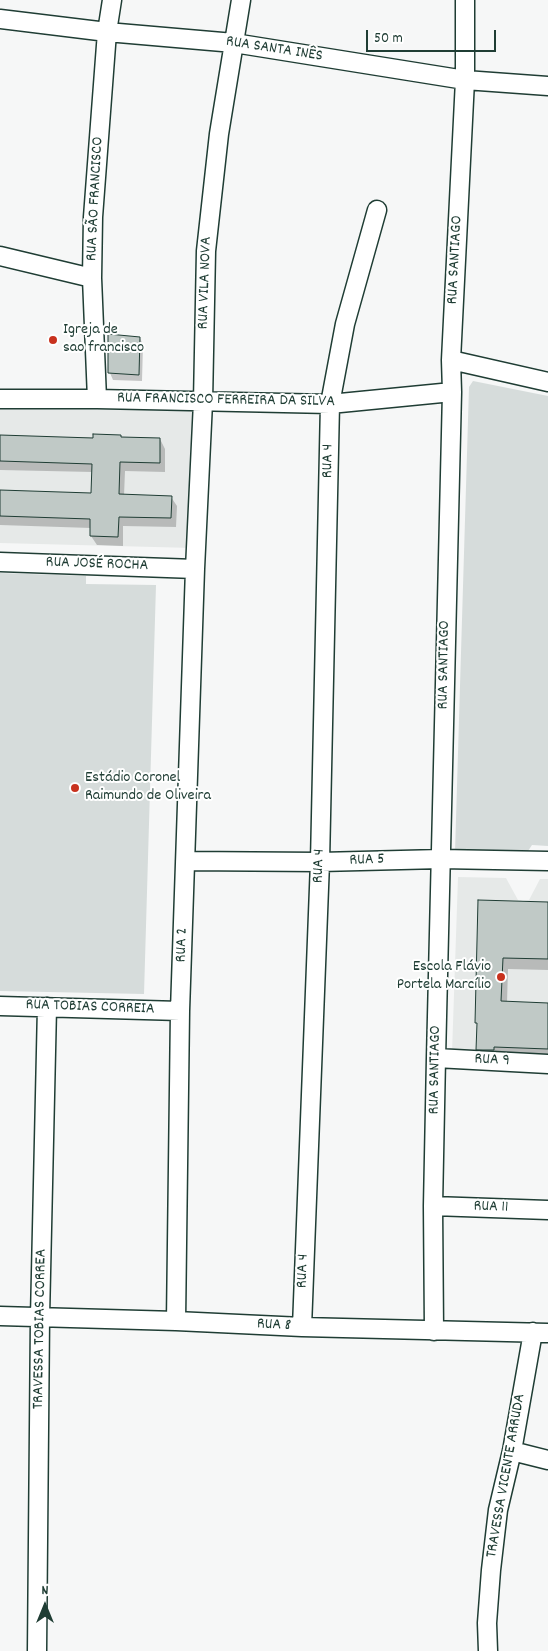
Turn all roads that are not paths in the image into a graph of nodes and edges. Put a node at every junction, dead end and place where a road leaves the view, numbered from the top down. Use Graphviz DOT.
graph roads {
  1 [pos="112,0"];
  2 [pos="241,0"];
  3 [pos="465,0"];
  4 [pos="0,19"];
  5 [pos="107,32"];
  6 [pos="234,43"];
  7 [pos="464,80"];
  8 [pos="548,86"];
  9 [pos="377,210"];
  10 [pos="0,256"];
  11 [pos="92,278"];
  12 [pos="451,360"];
  13 [pos="548,382"];
  14 [pos="452,392"];
  15 [pos="0,399"];
  16 [pos="97,399"];
  17 [pos="203,402"];
  18 [pos="330,404"];
  19 [pos="0,562"];
  20 [pos="194,569"];
  21 [pos="441,859"];
  22 [pos="185,861"];
  23 [pos="320,862"];
  24 [pos="548,862"];
  25 [pos="0,1006"];
  26 [pos="47,1007"];
  27 [pos="180,1010"];
  28 [pos="436,1058"];
  29 [pos="548,1064"];
  30 [pos="433,1206"];
  31 [pos="548,1210"];
  32 [pos="0,1316"];
  33 [pos="40,1317"];
  34 [pos="176,1321"];
  35 [pos="302,1327"];
  36 [pos="434,1331"];
  37 [pos="541,1333"];
  38 [pos="512,1451"];
  39 [pos="548,1460"];
  40 [pos="37,1651"];
  41 [pos="488,1651"];
  1 -- 5 [label="street, RUA SÃO FRANCISCO"];
  2 -- 6 [label="street, RUA VILA NOVA"];
  3 -- 7 [label="street, RUA SANTIAGO"];
  4 -- 5 [label="street, RUA SANTA INÊS"];
  5 -- 6 [label="street, RUA SANTA INÊS"];
  5 -- 11 [label="street, RUA SÃO FRANCISCO"];
  6 -- 7 [label="street, RUA SANTA INÊS"];
  6 -- 17 [label="street, RUA VILA NOVA"];
  7 -- 8 [label="street, RUA SANTA INÊS"];
  7 -- 12 [label="street, RUA SANTIAGO"];
  9 -- 18 [label="street, RUA 4"];
  10 -- 11 [label="street"];
  11 -- 16 [label="street, RUA SÃO FRANCISCO"];
  12 -- 13 [label="street"];
  12 -- 14 [label="street, RUA SANTIAGO"];
  14 -- 18 [label="street, RUA FRANCISCO FERREIRA DA SILVA"];
  14 -- 21 [label="street, RUA SANTIAGO"];
  15 -- 16 [label="street, RUA FRANCISCO FERREIRA DA SILVA"];
  16 -- 17 [label="street, RUA FRANCISCO FERREIRA DA SILVA"];
  17 -- 18 [label="street, RUA FRANCISCO FERREIRA DA SILVA"];
  17 -- 20 [label="street, RUA VILA NOVA"];
  18 -- 23 [label="street, RUA 4"];
  19 -- 20 [label="street, RUA JOSÉ ROCHA"];
  20 -- 22 [label="street, RUA 2"];
  21 -- 23 [label="street, RUA 5"];
  21 -- 24 [label="street, RUA 5"];
  21 -- 28 [label="street, RUA SANTIAGO"];
  22 -- 23 [label="street, RUA 5"];
  22 -- 27 [label="street, RUA 2"];
  23 -- 35 [label="street, RUA 4"];
  25 -- 26 [label="street, RUA TOBIAS CORREIA"];
  26 -- 27 [label="street, RUA TOBIAS CORREIA"];
  26 -- 33 [label="street, TRAVESSA TOBIAS CORREA"];
  27 -- 34 [label="street, RUA 2"];
  28 -- 29 [label="street, RUA 9"];
  28 -- 30 [label="street, RUA SANTIAGO"];
  30 -- 31 [label="street, RUA 11"];
  30 -- 36 [label="street, RUA SANTIAGO"];
  32 -- 33 [label="street, RUA 8"];
  33 -- 34 [label="street, RUA 8"];
  33 -- 40 [label="street, TRAVESSA TOBIAS CORREA"];
  34 -- 35 [label="street, RUA 8"];
  35 -- 36 [label="street, RUA 8"];
  36 -- 37 [label="street, RUA 8"];
  37 -- 38 [label="street, TRAVESSA VICENTE ARRUDA"];
  38 -- 39 [label="street"];
  38 -- 41 [label="street, TRAVESSA VICENTE ARRUDA"];
}
